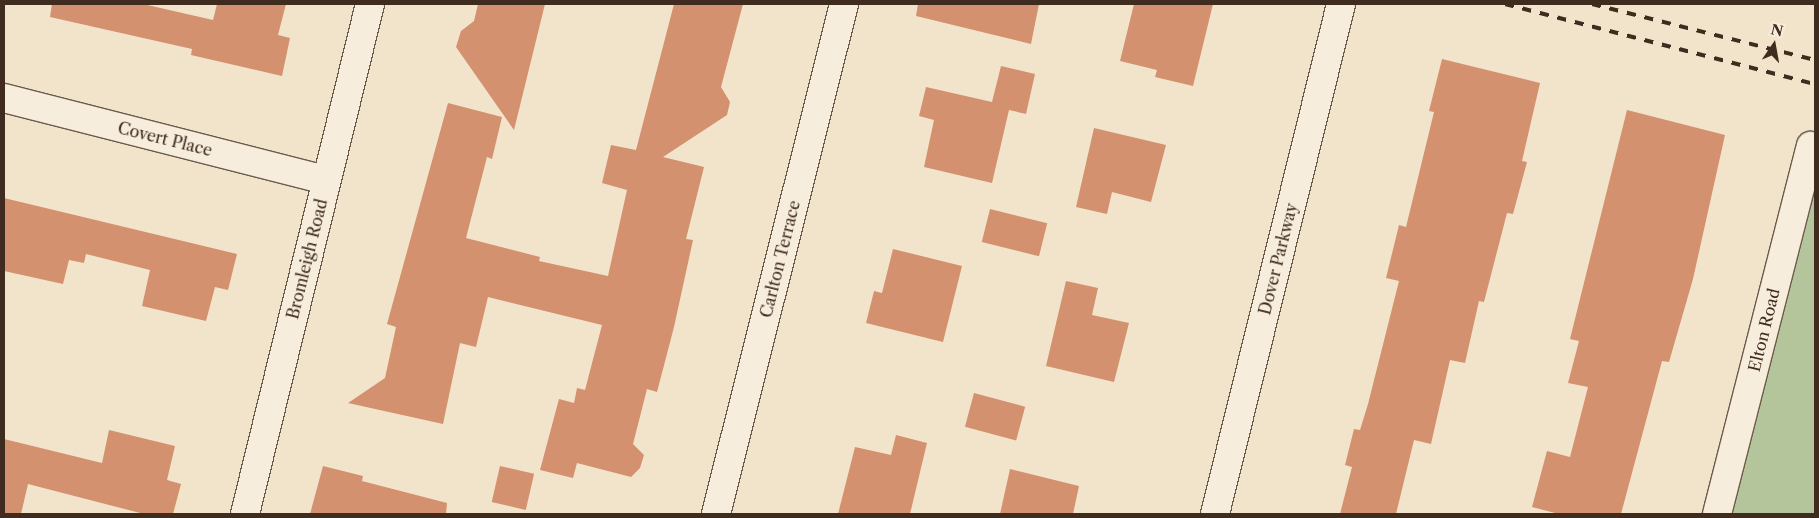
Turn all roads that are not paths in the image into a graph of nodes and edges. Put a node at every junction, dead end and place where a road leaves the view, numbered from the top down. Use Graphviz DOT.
graph roads {
  1 [pos="370,4"];
  2 [pos="844,4"];
  3 [pos="1341,4"];
  4 [pos="4,98"];
  5 [pos="1811,146"];
  6 [pos="326,180"];
  7 [pos="245,514"];
  8 [pos="716,514"];
  9 [pos="1215,514"];
  10 [pos="1717,514"];
  1 -- 6 [label="street, Bromleigh Road"];
  2 -- 8 [label="street, Carlton Terrace"];
  3 -- 9 [label="street, Dover Parkway"];
  4 -- 6 [label="street, Covert Place"];
  5 -- 10 [label="street, Elton Road"];
  6 -- 7 [label="street, Bromleigh Road"];
}
